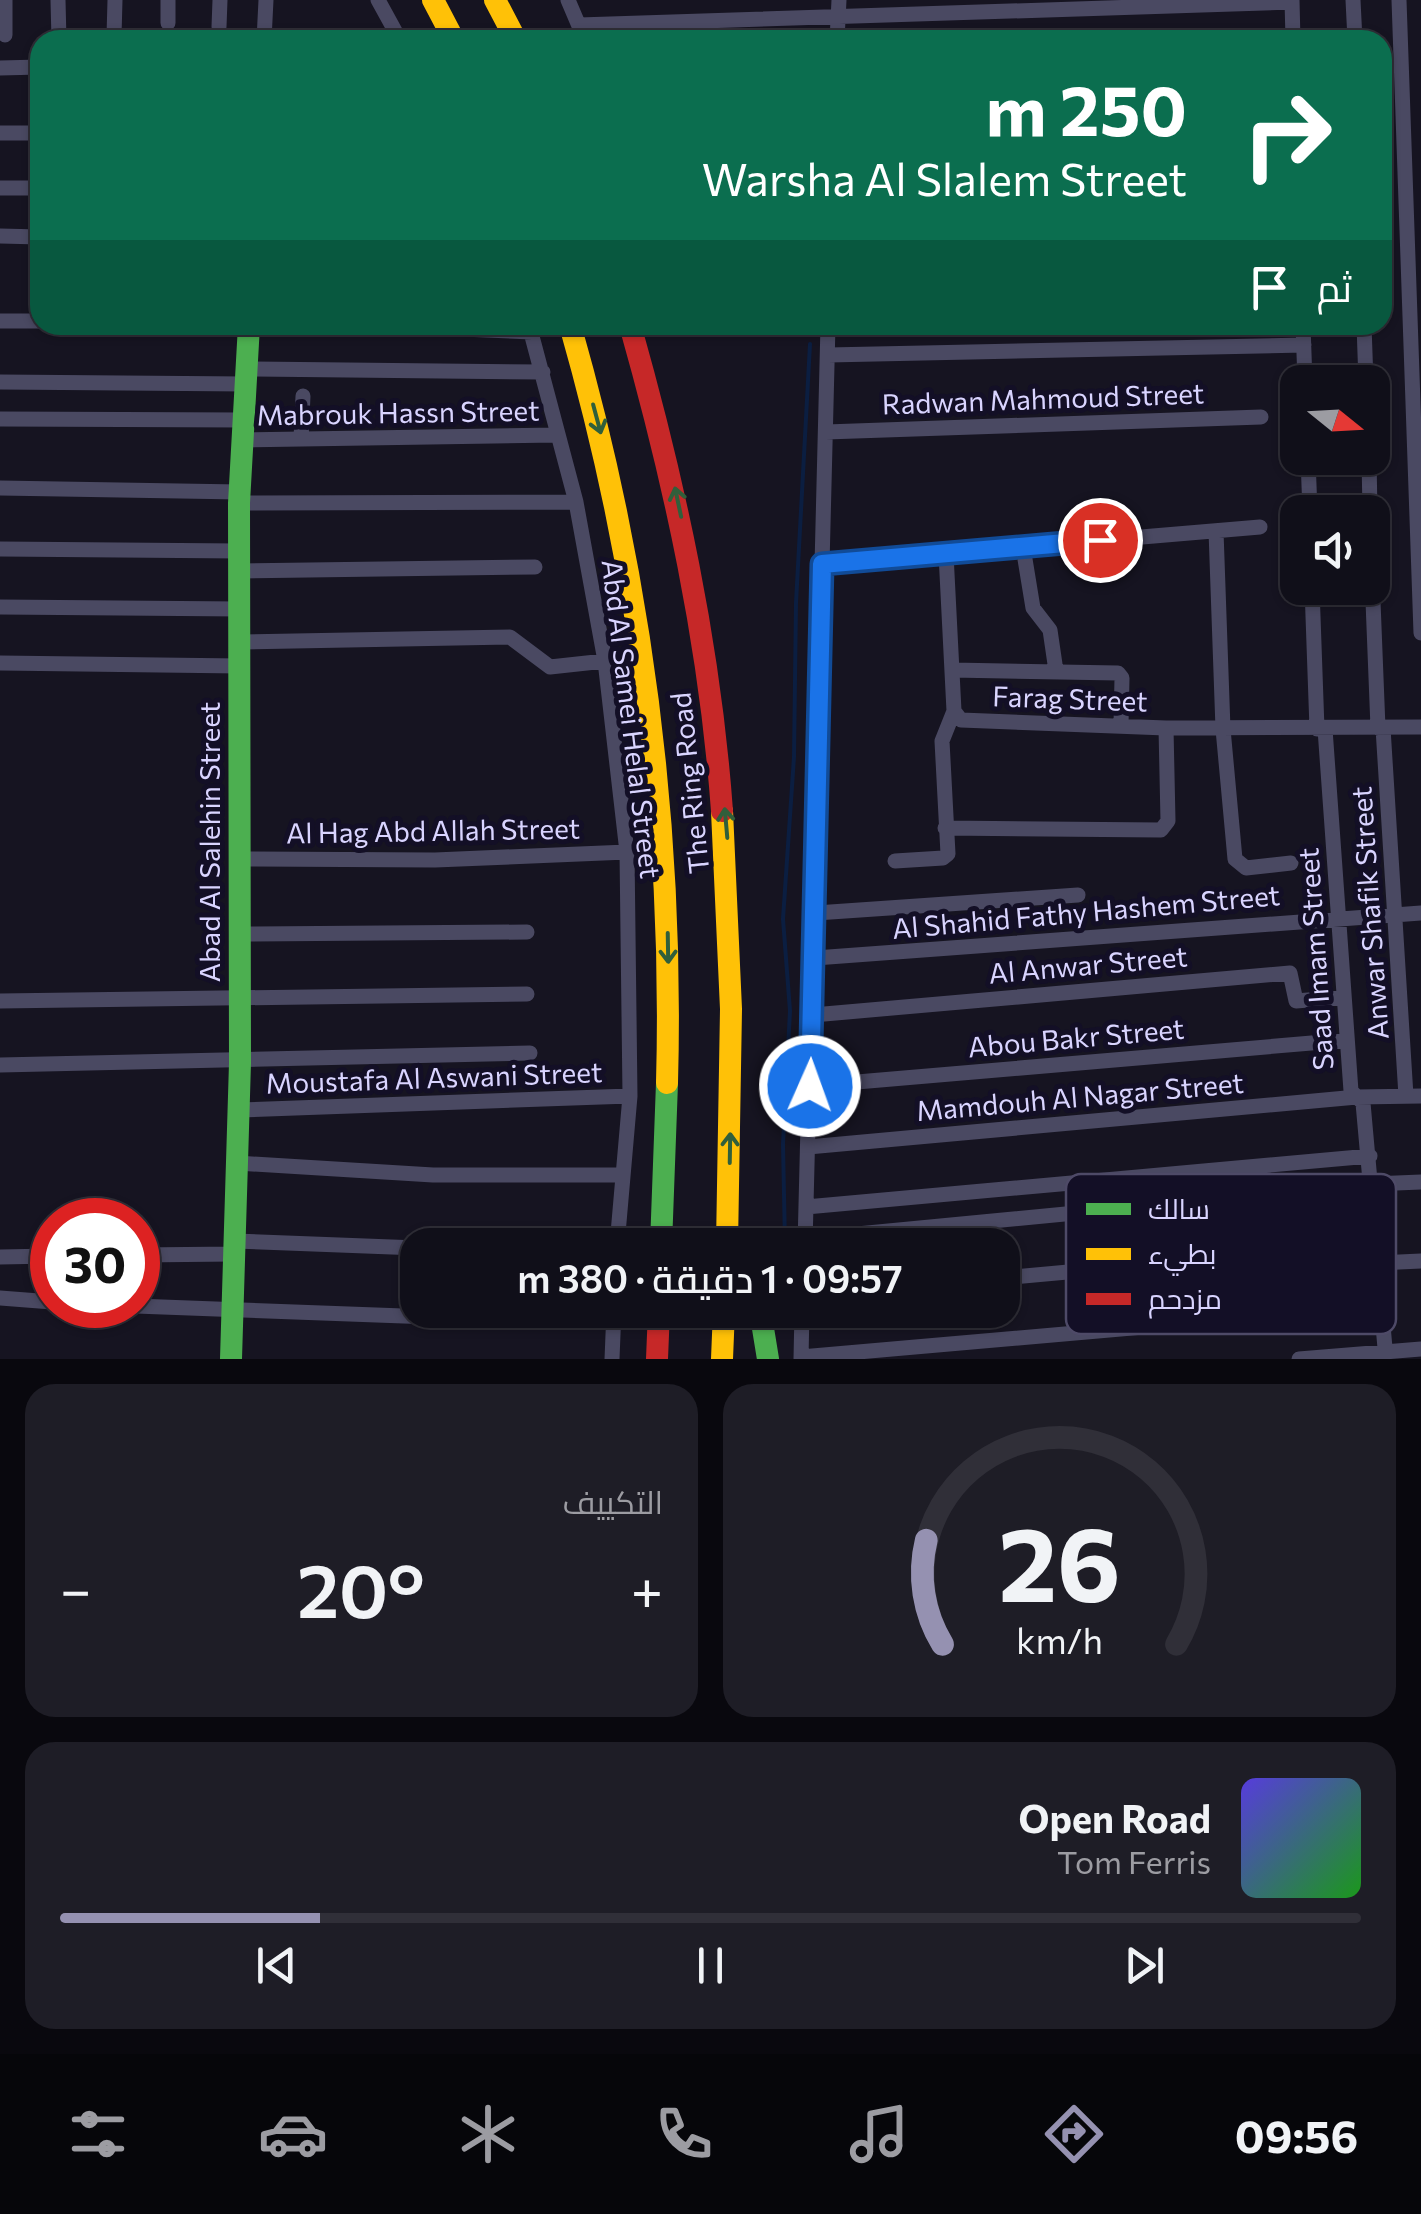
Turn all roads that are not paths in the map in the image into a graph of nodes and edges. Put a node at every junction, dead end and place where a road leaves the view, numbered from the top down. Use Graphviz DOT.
graph roads {
  1 [pos="5,0"];
  2 [pos="58,0"];
  3 [pos="115,0"];
  4 [pos="168,0"];
  5 [pos="220,0"];
  6 [pos="266,0"];
  7 [pos="378,0"];
  8 [pos="433,0"];
  9 [pos="495,0"];
  10 [pos="568,0"];
  11 [pos="1353,0"];
  12 [pos="1399,0"];
  13 [pos="1292,1"];
  14 [pos="839,8"];
  15 [pos="168,23"];
  16 [pos="219,27"];
  17 [pos="59,30"];
  18 [pos="114,30"];
  19 [pos="264,30"];
  20 [pos="394,30"];
  21 [pos="449,30"];
  22 [pos="511,30"];
  23 [pos="581,30"];
  24 [pos="603,30"];
  25 [pos="1293,30"];
  26 [pos="1354,30"];
  27 [pos="4,35"];
  28 [pos="30,67"];
  29 [pos="0,68"];
  30 [pos="30,132"];
  31 [pos="0,133"];
  32 [pos="0,188"];
  33 [pos="30,188"];
  34 [pos="0,236"];
  35 [pos="30,236"];
  36 [pos="0,321"];
  37 [pos="30,321"];
  38 [pos="248,335"];
  39 [pos="532,335"];
  40 [pos="573,335"];
  41 [pos="633,335"];
  42 [pos="828,335"];
  43 [pos="1304,335"];
  44 [pos="1364,335"];
  45 [pos="1304,345"];
  46 [pos="828,355"];
  47 [pos="1305,365"];
  48 [pos="1365,365"];
  49 [pos="543,372"];
  50 [pos="246,377"];
  51 [pos="0,382"];
  52 [pos="302,396"];
  53 [pos="1261,417"];
  54 [pos="0,419"];
  55 [pos="243,430"];
  56 [pos="826,432"];
  57 [pos="555,435"];
  58 [pos="301,439"];
  59 [pos="0,488"];
  60 [pos="240,498"];
  61 [pos="576,502"];
  62 [pos="1260,527"];
  63 [pos="1216,531"];
  64 [pos="1023,547"];
  65 [pos="0,548"];
  66 [pos="946,554"];
  67 [pos="239,561"];
  68 [pos="822,564"];
  69 [pos="534,567"];
  70 [pos="1313,605"];
  71 [pos="1374,605"];
  72 [pos="0,607"];
  73 [pos="240,609"];
  74 [pos="1421,633"];
  75 [pos="240,654"];
  76 [pos="604,661"];
  77 [pos="0,663"];
  78 [pos="952,670"];
  79 [pos="1056,671"];
  80 [pos="954,711"];
  81 [pos="1120,725"];
  82 [pos="1421,727"];
  83 [pos="1166,728"];
  84 [pos="1380,728"];
  85 [pos="1223,729"];
  86 [pos="1321,729"];
  87 [pos="945,828"];
  88 [pos="628,852"];
  89 [pos="240,859"];
  90 [pos="895,861"];
  91 [pos="1290,864"];
  92 [pos="1078,895"];
  93 [pos="816,912"];
  94 [pos="1421,913"];
  95 [pos="1395,914"];
  96 [pos="1338,917"];
  97 [pos="527,932"];
  98 [pos="240,934"];
  99 [pos="815,958"];
  100 [pos="527,994"];
  101 [pos="240,996"];
  102 [pos="1344,997"];
  103 [pos="0,1001"];
  104 [pos="813,1015"];
  105 [pos="1347,1040"];
  106 [pos="530,1054"];
  107 [pos="240,1063"];
  108 [pos="0,1065"];
  109 [pos="810,1086"];
  110 [pos="630,1096"];
  111 [pos="1414,1096"];
  112 [pos="1357,1097"];
  113 [pos="239,1110"];
  114 [pos="808,1148"];
  115 [pos="1370,1156"];
  116 [pos="237,1164"];
  117 [pos="1171,1174"];
  118 [pos="1371,1174"];
  119 [pos="622,1175"];
  120 [pos="1421,1182"];
  121 [pos="1066,1183"];
  122 [pos="1396,1183"];
  123 [pos="730,1184"];
  124 [pos="806,1207"];
  125 [pos="1066,1216"];
  126 [pos="618,1228"];
  127 [pos="661,1228"];
  128 [pos="728,1228"];
  129 [pos="742,1228"];
  130 [pos="805,1228"];
  131 [pos="945,1228"];
  132 [pos="234,1248"];
  133 [pos="400,1248"];
  134 [pos="160,1253"];
  135 [pos="0,1256"];
  136 [pos="30,1256"];
  137 [pos="1421,1262"];
  138 [pos="1396,1263"];
  139 [pos="1066,1272"];
  140 [pos="1020,1276"];
  141 [pos="0,1298"];
  142 [pos="30,1300"];
  143 [pos="160,1308"];
  144 [pos="232,1312"];
  145 [pos="400,1313"];
  146 [pos="613,1328"];
  147 [pos="659,1328"];
  148 [pos="723,1328"];
  149 [pos="763,1328"];
  150 [pos="802,1328"];
  151 [pos="1070,1334"];
  152 [pos="1421,1350"];
  153 [pos="1386,1355"];
  154 [pos="801,1358"];
  155 [pos="231,1359"];
  156 [pos="612,1359"];
  157 [pos="658,1359"];
  158 [pos="722,1359"];
  159 [pos="768,1359"];
  160 [pos="1299,1359"];
  1 -- 27 [label="street"];
  2 -- 17 [label="street"];
  3 -- 18 [label="street"];
  4 -- 15 [label="street"];
  5 -- 16 [label="street"];
  6 -- 19 [label="street"];
  7 -- 20 [label="street"];
  8 -- 21 [label="main road"];
  9 -- 22 [label="main road"];
  10 -- 23 [label="street"];
  11 -- 26 [label="street"];
  12 -- 74 [label="street"];
  13 -- 14 [label="street"];
  13 -- 25 [label="street"];
  14 -- 24 [label="street"];
  28 -- 29 [label="street"];
  30 -- 31 [label="street"];
  32 -- 33 [label="street"];
  34 -- 35 [label="street"];
  36 -- 37 [label="street"];
  38 -- 50 [label="main road, Abad Al Salehin Street"];
  39 -- 49 [label="street, Abd Al Samei Helal Street"];
  40 -- 127 [label="main road, The Ring Road, one-way"];
  123 -- 41 [label="main road, The Ring Road, one-way"];
  42 -- 46 [label="street"];
  43 -- 45 [label="street"];
  44 -- 48 [label="street"];
  45 -- 46 [label="street"];
  45 -- 47 [label="street"];
  46 -- 56 [label="street"];
  49 -- 50 [label="street"];
  49 -- 57 [label="street, Abd Al Samei Helal Street"];
  50 -- 51 [label="street"];
  50 -- 55 [label="main road, Abad Al Salehin Street"];
  52 -- 58 [label="street"];
  53 -- 56 [label="street, Radwan Mahmoud Street"];
  54 -- 55 [label="street, Mabrouk Hassn Street"];
  55 -- 58 [label="street, Mabrouk Hassn Street"];
  55 -- 60 [label="main road, Abad Al Salehin Street"];
  56 -- 68 [label="street"];
  57 -- 58 [label="street, Mabrouk Hassn Street"];
  57 -- 61 [label="street, Abd Al Samei Helal Street"];
  59 -- 60 [label="street"];
  60 -- 61 [label="street"];
  60 -- 67 [label="main road, Abad Al Salehin Street"];
  61 -- 76 [label="street, Abd Al Samei Helal Street"];
  62 -- 63 [label="street"];
  63 -- 64 [label="street"];
  63 -- 85 [label="street"];
  64 -- 66 [label="street"];
  64 -- 79 [label="street"];
  65 -- 67 [label="street"];
  66 -- 68 [label="street"];
  66 -- 78 [label="street, Farag Street"];
  67 -- 69 [label="street"];
  67 -- 73 [label="main road, Abad Al Salehin Street"];
  68 -- 93 [label="street"];
  70 -- 86 [label="street, Saad Imam Street"];
  71 -- 84 [label="street, Anwar Shafik Street"];
  72 -- 73 [label="street"];
  73 -- 75 [label="main road, Abad Al Salehin Street"];
  75 -- 76 [label="street"];
  75 -- 77 [label="street"];
  75 -- 89 [label="main road, Abad Al Salehin Street"];
  76 -- 88 [label="street, Abd Al Samei Helal Street"];
  78 -- 79 [label="street"];
  78 -- 80 [label="street, Farag Street"];
  79 -- 81 [label="street"];
  80 -- 81 [label="street, Farag Street"];
  80 -- 87 [label="street"];
  81 -- 83 [label="street, Farag Street"];
  82 -- 84 [label="street, Farag Street"];
  83 -- 85 [label="street, Farag Street"];
  83 -- 87 [label="street"];
  84 -- 86 [label="street, Farag Street"];
  84 -- 95 [label="street, Anwar Shafik Street"];
  85 -- 86 [label="street, Farag Street"];
  85 -- 91 [label="street"];
  86 -- 96 [label="street, Saad Imam Street"];
  87 -- 90 [label="street"];
  88 -- 89 [label="street, Al Hag Abd Allah Street"];
  88 -- 110 [label="street, Abd Al Samei Helal Street"];
  89 -- 98 [label="main road, Abad Al Salehin Street"];
  92 -- 93 [label="street"];
  93 -- 99 [label="street"];
  94 -- 95 [label="street, Al Shahid Fathy Hashem Street"];
  95 -- 96 [label="street, Al Shahid Fathy Hashem Street"];
  95 -- 111 [label="street, Anwar Shafik Street"];
  96 -- 99 [label="street, Al Shahid Fathy Hashem Street"];
  96 -- 102 [label="street, Saad Imam Street"];
  97 -- 98 [label="street"];
  98 -- 101 [label="main road, Abad Al Salehin Street"];
  99 -- 104 [label="street"];
  100 -- 101 [label="street"];
  101 -- 103 [label="street"];
  101 -- 107 [label="main road, Abad Al Salehin Street"];
  102 -- 104 [label="street, Al Anwar Street"];
  102 -- 105 [label="street, Saad Imam Street"];
  104 -- 109 [label="street"];
  105 -- 109 [label="street, Abou Bakr Street"];
  105 -- 112 [label="street, Saad Imam Street"];
  106 -- 107 [label="street"];
  107 -- 108 [label="street"];
  107 -- 113 [label="main road, Abad Al Salehin Street"];
  109 -- 114 [label="street"];
  110 -- 113 [label="street, Moustafa Al Aswani Street"];
  110 -- 119 [label="street, Abd Al Samei Helal Street"];
  111 -- 112 [label="street, Mamdouh Al Nagar Street"];
  112 -- 114 [label="street, Mamdouh Al Nagar Street"];
  112 -- 115 [label="street, Saad Imam Street"];
  113 -- 116 [label="main road, Abad Al Salehin Street"];
  114 -- 124 [label="street"];
  115 -- 117 [label="street"];
  115 -- 118 [label="street, Saad Imam Street"];
  116 -- 119 [label="street"];
  116 -- 132 [label="main road, Abad Al Salehin Street"];
  119 -- 126 [label="street, Abd Al Samei Helal Street"];
  120 -- 122 [label="street"];
  121 -- 124 [label="street"];
  123 -- 128 [label="main road, The Ring Road"];
  123 -- 129 [label="main road"];
  124 -- 130 [label="street"];
  125 -- 131 [label="street"];
  132 -- 133 [label="street"];
  132 -- 134 [label="street"];
  132 -- 144 [label="main road, Abad Al Salehin Street"];
  135 -- 136 [label="street"];
  137 -- 138 [label="street"];
  139 -- 140 [label="street"];
  141 -- 142 [label="street"];
  143 -- 144 [label="street"];
  144 -- 145 [label="street"];
  144 -- 155 [label="main road, Abad Al Salehin Street"];
  146 -- 156 [label="street"];
  147 -- 157 [label="main road"];
  148 -- 158 [label="main road"];
  149 -- 159 [label="main road"];
  150 -- 154 [label="street"];
  151 -- 154 [label="street"];
  152 -- 153 [label="street"];
  153 -- 160 [label="street"];
}
